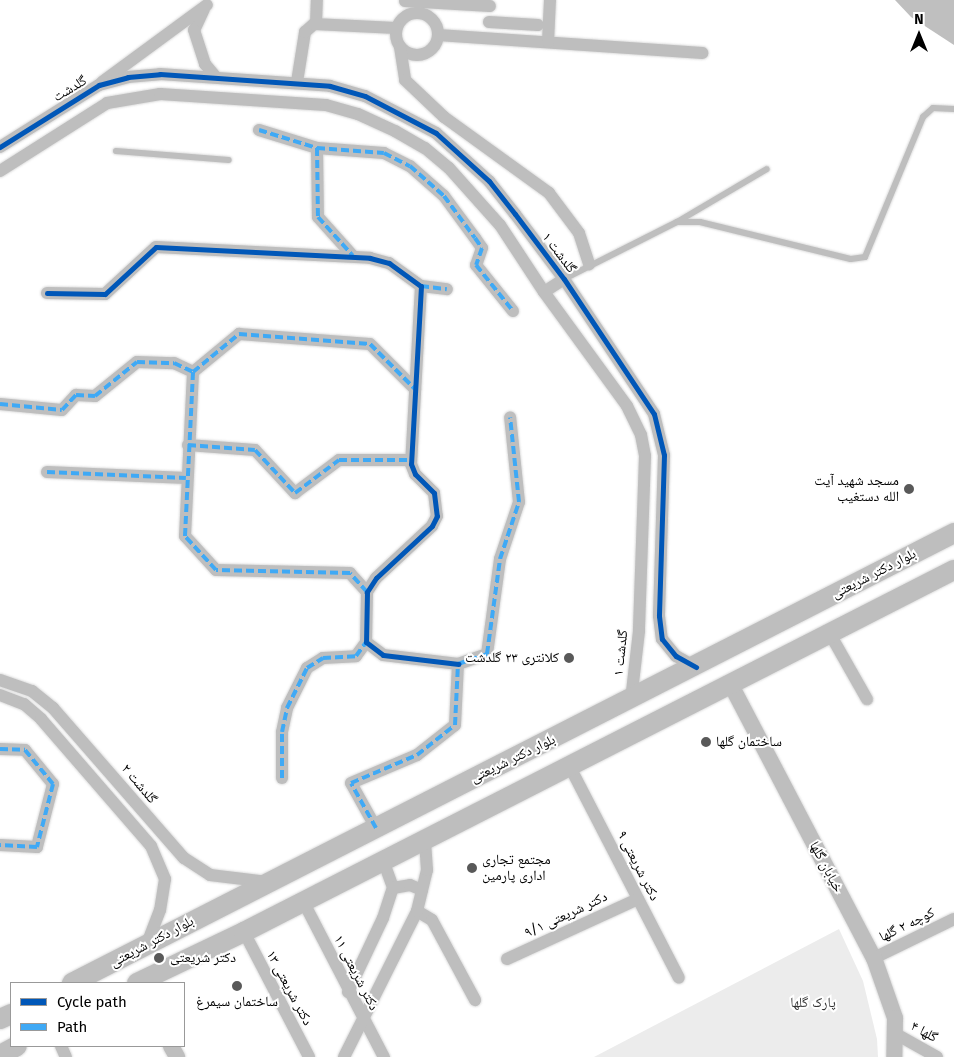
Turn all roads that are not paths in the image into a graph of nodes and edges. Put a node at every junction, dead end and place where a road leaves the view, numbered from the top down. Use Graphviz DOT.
graph roads {
  1 [pos="317,0"];
  2 [pos="550,0"];
  3 [pos="404,1"];
  4 [pos="210,3"];
  5 [pos="490,3"];
  6 [pos="404,17"];
  7 [pos="489,22"];
  8 [pos="316,24"];
  9 [pos="538,25"];
  10 [pos="396,28"];
  11 [pos="438,35"];
  12 [pos="489,38"];
  13 [pos="548,42"];
  14 [pos="400,47"];
  15 [pos="702,53"];
  16 [pos="160,74"];
  17 [pos="216,77"];
  18 [pos="297,82"];
  19 [pos="99,85"];
  20 [pos="954,109"];
  21 [pos="259,130"];
  22 [pos="0,147"];
  23 [pos="317,148"];
  24 [pos="116,151"];
  25 [pos="229,160"];
  26 [pos="766,169"];
  27 [pos="0,171"];
  28 [pos="677,222"];
  29 [pos="352,256"];
  30 [pos="589,264"];
  31 [pos="564,278"];
  32 [pos="421,286"];
  33 [pos="447,289"];
  34 [pos="544,292"];
  35 [pos="47,293"];
  36 [pos="514,311"];
  37 [pos="194,372"];
  38 [pos="415,389"];
  39 [pos="0,404"];
  40 [pos="510,417"];
  41 [pos="188,445"];
  42 [pos="411,460"];
  43 [pos="47,472"];
  44 [pos="186,478"];
  45 [pos="954,533"];
  46 [pos="642,548"];
  47 [pos="661,548"];
  48 [pos="954,570"];
  49 [pos="367,592"];
  50 [pos="829,598"];
  51 [pos="837,630"];
  52 [pos="366,642"];
  53 [pos="458,664"];
  54 [pos="696,667"];
  55 [pos="0,680"];
  56 [pos="731,685"];
  57 [pos="0,695"];
  58 [pos="867,699"];
  59 [pos="631,700"];
  60 [pos="0,749"];
  61 [pos="570,767"];
  62 [pos="282,778"];
  63 [pos="376,828"];
  64 [pos="425,840"];
  65 [pos="0,845"];
  66 [pos="383,860"];
  67 [pos="268,882"];
  68 [pos="393,888"];
  69 [pos="422,890"];
  70 [pos="638,899"];
  71 [pos="303,901"];
  72 [pos="417,911"];
  73 [pos="954,919"];
  74 [pos="244,932"];
  75 [pos="146,946"];
  76 [pos="874,958"];
  77 [pos="507,959"];
  78 [pos="679,978"];
  79 [pos="74,982"];
  80 [pos="141,982"];
  81 [pos="348,992"];
  82 [pos="475,1000"];
  83 [pos="364,1021"];
  84 [pos="896,1034"];
  85 [pos="15,1047"];
  86 [pos="0,1055"];
  87 [pos="309,1057"];
  88 [pos="344,1057"];
  89 [pos="384,1057"];
  90 [pos="894,1057"];
  91 [pos="938,1057"];
  1 -- 8 [label="street"];
  2 -- 13 [label="street"];
  3 -- 5 [label="street"];
  3 -- 6 [label="street"];
  4 -- 17 [label="street"];
  4 -- 19 [label="street"];
  5 -- 7 [label="street"];
  6 -- 10 [label="street"];
  6 -- 11 [label="street"];
  7 -- 9 [label="street"];
  7 -- 12 [label="street"];
  8 -- 10 [label="street"];
  8 -- 18 [label="street"];
  10 -- 14 [label="street"];
  11 -- 12 [label="street"];
  11 -- 14 [label="street"];
  12 -- 13 [label="street"];
  13 -- 15 [label="street"];
  14 -- 30 [label="street"];
  16 -- 17 [label="street, گلدشت ۱"];
  16 -- 19 [label="street, گلدشت"];
  17 -- 18 [label="street, گلدشت ۱"];
  18 -- 31 [label="street, گلدشت ۱"];
  19 -- 22 [label="street, گلدشت"];
  20 -- 28 [label="lane"];
  21 -- 23 [label="street"];
  23 -- 29 [label="street"];
  23 -- 36 [label="street"];
  24 -- 25 [label="lane"];
  26 -- 28 [label="lane"];
  27 -- 34 [label="street, گلدشت ۱"];
  28 -- 30 [label="lane"];
  29 -- 32 [label="street"];
  29 -- 35 [label="street"];
  30 -- 31 [label="lane"];
  31 -- 34 [label="street"];
  31 -- 47 [label="street, گلدشت ۱"];
  32 -- 33 [label="street"];
  32 -- 38 [label="street"];
  34 -- 46 [label="street, گلدشت ۱"];
  37 -- 38 [label="street"];
  37 -- 39 [label="street"];
  37 -- 41 [label="street"];
  38 -- 42 [label="street"];
  40 -- 53 [label="street"];
  41 -- 42 [label="street"];
  41 -- 44 [label="street"];
  42 -- 49 [label="street"];
  43 -- 44 [label="street"];
  44 -- 49 [label="street"];
  45 -- 50 [label="main road, بلوار دکتر شریعتی"];
  46 -- 47 [label="street"];
  46 -- 59 [label="street, گلدشت ۱"];
  47 -- 54 [label="street, گلدشت ۱"];
  48 -- 51 [label="main road"];
  49 -- 52 [label="street"];
  50 -- 51 [label="main road"];
  50 -- 54 [label="main road, بلوار دکتر شریعتی"];
  51 -- 56 [label="main road"];
  51 -- 58 [label="street"];
  52 -- 53 [label="street"];
  52 -- 62 [label="street"];
  53 -- 63 [label="street"];
  54 -- 59 [label="main road, بلوار دکتر شریعتی"];
  55 -- 67 [label="street, گلدشت ۲"];
  56 -- 61 [label="main road"];
  56 -- 76 [label="street, خیابان گلها"];
  57 -- 75 [label="street"];
  59 -- 63 [label="main road, بلوار دکتر شریعتی"];
  60 -- 65 [label="street"];
  61 -- 64 [label="main road"];
  61 -- 70 [label="street, دکتر شریعتی ۹"];
  63 -- 67 [label="main road, بلوار دکتر شریعتی"];
  64 -- 66 [label="main road"];
  64 -- 69 [label="street"];
  66 -- 68 [label="street"];
  66 -- 71 [label="main road"];
  67 -- 75 [label="main road, بلوار دکتر شریعتی"];
  68 -- 69 [label="street"];
  68 -- 81 [label="street"];
  69 -- 72 [label="street"];
  70 -- 77 [label="street, دکتر شریعتی ۹/۱"];
  70 -- 78 [label="street, دکتر شریعتی ۹"];
  71 -- 74 [label="main road"];
  71 -- 81 [label="street, ۱۱ دکتر شریعتی"];
  72 -- 82 [label="street"];
  72 -- 83 [label="street"];
  73 -- 76 [label="street, کوچه ۲ گلها"];
  74 -- 80 [label="main road"];
  74 -- 87 [label="street, ۱۳ دکتر شریعتی"];
  75 -- 79 [label="main road, بلوار دکتر شریعتی"];
  76 -- 84 [label="street, خیابان گلها"];
  81 -- 83 [label="street, ۱۱ دکتر شریعتی"];
  83 -- 88 [label="street"];
  83 -- 89 [label="street, ۱۱ دکتر شریعتی"];
  84 -- 90 [label="street, خیابان گلها"];
  84 -- 91 [label="street, ۴ گلها"];
  85 -- 86 [label="main road"];
}
